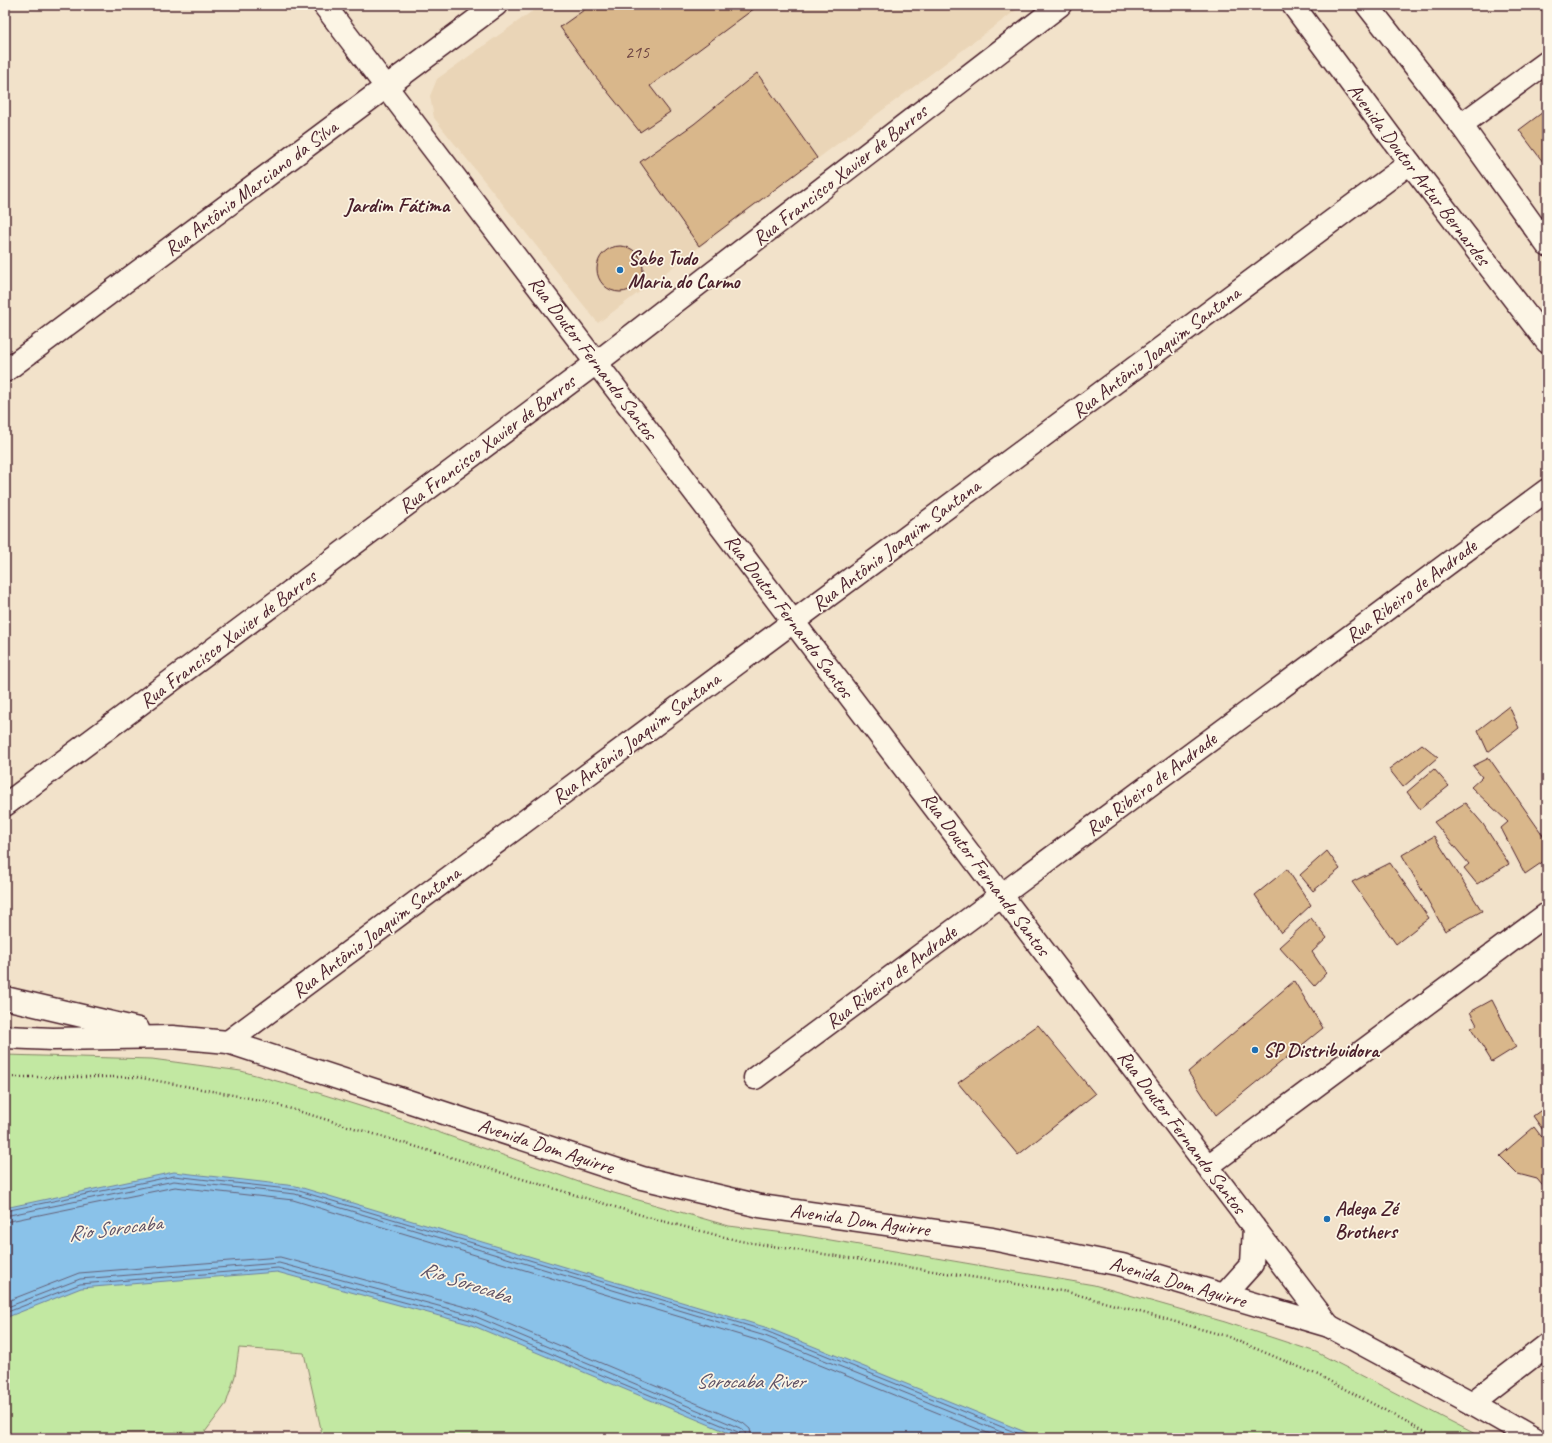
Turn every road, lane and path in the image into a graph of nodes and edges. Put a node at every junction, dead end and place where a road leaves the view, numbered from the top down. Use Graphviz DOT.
graph roads {
  1 [pos="324,5"];
  2 [pos="496,5"];
  3 [pos="1060,5"];
  4 [pos="1293,5"];
  5 [pos="1367,5"];
  6 [pos="1547,62"];
  7 [pos="386,87"];
  8 [pos="1461,126"];
  9 [pos="1410,163"];
  10 [pos="1547,244"];
  11 [pos="1547,342"];
  12 [pos="596,362"];
  13 [pos="5,371"];
  14 [pos="1547,490"];
  15 [pos="793,621"];
  16 [pos="5,805"];
  17 [pos="1001,895"];
  18 [pos="1547,914"];
  19 [pos="5,998"];
  20 [pos="5,1037"];
  21 [pos="172,1037"];
  22 [pos="228,1042"];
  23 [pos="755,1078"];
  24 [pos="1208,1166"];
  25 [pos="1254,1227"];
  26 [pos="1224,1295"];
  27 [pos="1330,1326"];
  28 [pos="1547,1345"];
  29 [pos="1472,1402"];
  30 [pos="1533,1438"];
  1 -- 7 [label="street, Rua Doutor Fernando Santos"];
  2 -- 7 [label="street, Rua Antônio Marciano da Silva"];
  3 -- 12 [label="street, Rua Francisco Xavier de Barros"];
  4 -- 9 [label="street, Avenida Doutor Artur Bernardes"];
  5 -- 8 [label="street"];
  6 -- 8 [label="street"];
  7 -- 12 [label="street, Rua Doutor Fernando Santos"];
  7 -- 13 [label="street, Rua Antônio Marciano da Silva"];
  8 -- 10 [label="street"];
  9 -- 11 [label="street, Avenida Doutor Artur Bernardes"];
  9 -- 15 [label="street, Rua Antônio Joaquim Santana"];
  12 -- 15 [label="street, Rua Doutor Fernando Santos"];
  12 -- 16 [label="street, Rua Francisco Xavier de Barros"];
  14 -- 17 [label="street, Rua Ribeiro de Andrade"];
  15 -- 17 [label="street, Rua Doutor Fernando Santos"];
  15 -- 22 [label="street, Rua Antônio Joaquim Santana"];
  17 -- 23 [label="street, Rua Ribeiro de Andrade"];
  17 -- 24 [label="street, Rua Doutor Fernando Santos"];
  18 -- 24 [label="street"];
  19 -- 21 [label="street, Avenida Dom Aguirre"];
  20 -- 21 [label="street, Avenida Dom Aguirre"];
  21 -- 22 [label="street, Avenida Dom Aguirre"];
  22 -- 26 [label="street, Avenida Dom Aguirre"];
  24 -- 25 [label="street, Rua Doutor Fernando Santos"];
  25 -- 26 [label="street, Rua Doutor Fernando Santos"];
  25 -- 27 [label="street, Rua Doutor Fernando Santos"];
  26 -- 27 [label="street, Avenida Dom Aguirre"];
  27 -- 29 [label="street, Avenida Dom Aguirre"];
  28 -- 29 [label="street"];
  29 -- 30 [label="street, Avenida Dom Aguirre"];
}
